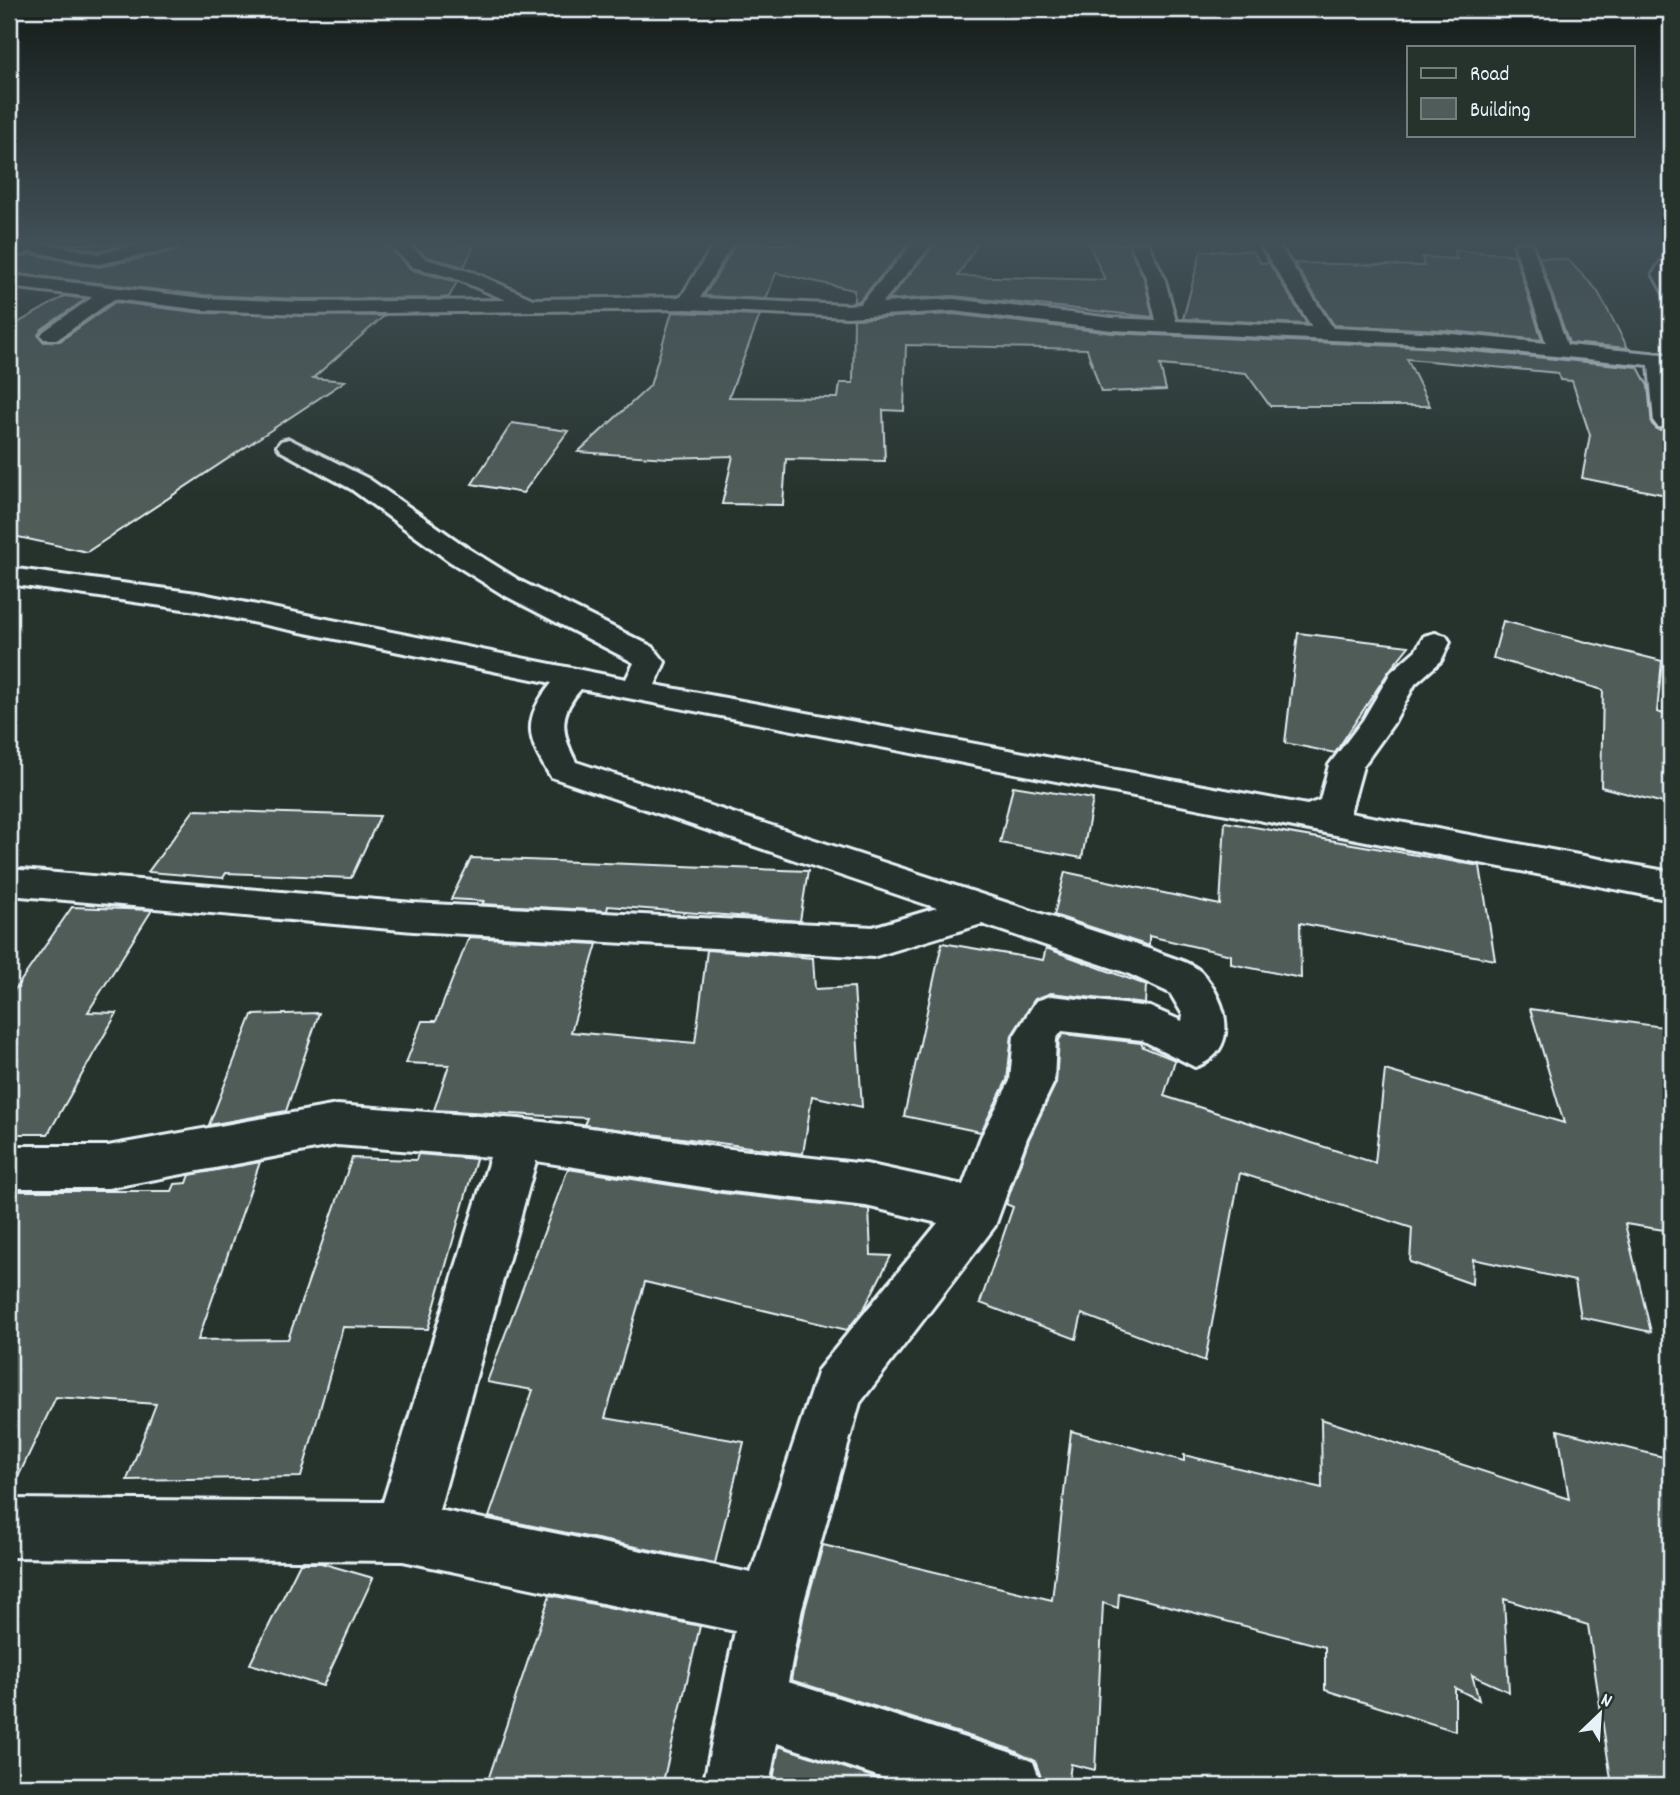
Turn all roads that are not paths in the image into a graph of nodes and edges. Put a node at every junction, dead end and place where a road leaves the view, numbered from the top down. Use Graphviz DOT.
graph roads {
  1 [pos="61,328"];
  2 [pos="1188,328"];
  3 [pos="1323,328"];
  4 [pos="1551,328"];
  5 [pos="1326,333"];
  6 [pos="51,335"];
  7 [pos="1559,351"];
  8 [pos="1665,360"];
  9 [pos="1667,422"];
  10 [pos="289,446"];
  11 [pos="9,576"];
  12 [pos="1435,642"];
  13 [pos="575,677"];
  14 [pos="636,691"];
  15 [pos="1310,818"];
  16 [pos="9,882"];
  17 [pos="1671,886"];
  18 [pos="984,909"];
  19 [pos="519,1139"];
  20 [pos="9,1167"];
  21 [pos="978,1210"];
  22 [pos="9,1528"];
  23 [pos="403,1532"];
  24 [pos="771,1608"];
  25 [pos="752,1703"];
  26 [pos="736,1786"];
  27 [pos="1009,1786"];
  1 -- 6 [label="street"];
  2 -- 5 [label="street"];
  3 -- 5 [label="street"];
  4 -- 7 [label="street"];
  5 -- 7 [label="street"];
  7 -- 8 [label="street"];
  8 -- 9 [label="street"];
  10 -- 14 [label="street"];
  11 -- 13 [label="street"];
  12 -- 15 [label="street"];
  13 -- 14 [label="street"];
  13 -- 18 [label="street"];
  14 -- 15 [label="street"];
  15 -- 17 [label="street"];
  16 -- 18 [label="street"];
  18 -- 21 [label="street"];
  19 -- 20 [label="street"];
  19 -- 21 [label="street"];
  19 -- 23 [label="street"];
  21 -- 24 [label="street"];
  22 -- 23 [label="street"];
  23 -- 24 [label="street"];
  24 -- 25 [label="street"];
  25 -- 26 [label="street"];
  25 -- 27 [label="street"];
}
